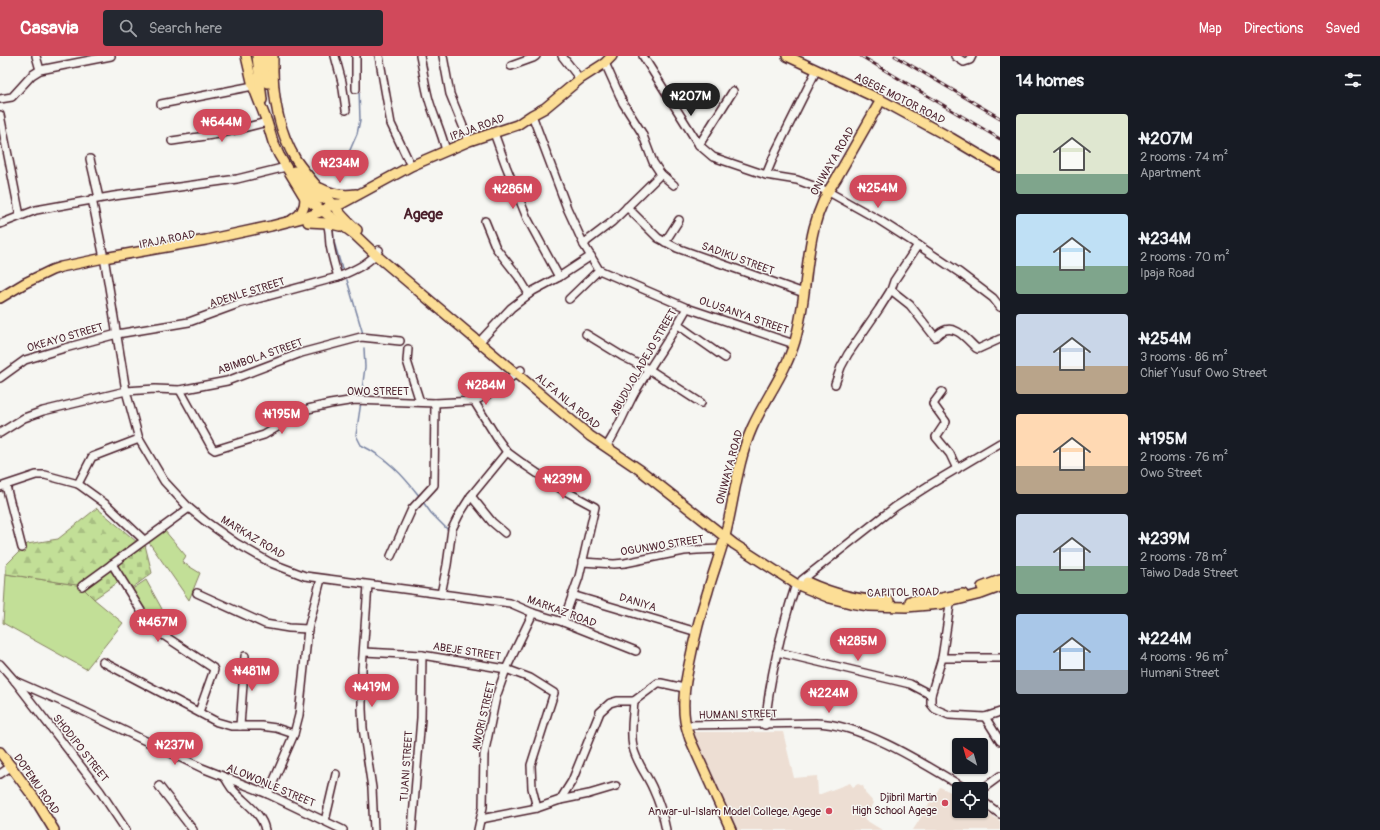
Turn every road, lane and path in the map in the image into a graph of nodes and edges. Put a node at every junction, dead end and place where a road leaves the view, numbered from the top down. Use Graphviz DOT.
graph roads {
  1 [pos="36,56"];
  2 [pos="111,56"];
  3 [pos="246,56"];
  4 [pos="257,56"];
  5 [pos="265,56"];
  6 [pos="273,56"];
  7 [pos="335,56"];
  8 [pos="356,56"];
  9 [pos="379,56"];
  10 [pos="420,56"];
  11 [pos="443,56"];
  12 [pos="536,56"];
  13 [pos="562,56"];
  14 [pos="612,56"];
  15 [pos="643,56"];
  16 [pos="787,56"];
  17 [pos="954,56"];
  18 [pos="972,56"];
  19 [pos="605,63"];
  20 [pos="511,66"];
  21 [pos="40,70"];
  22 [pos="816,71"];
  23 [pos="580,79"];
  24 [pos="253,86"];
  25 [pos="356,89"];
  26 [pos="733,91"];
  27 [pos="0,99"];
  28 [pos="881,100"];
  29 [pos="161,104"];
  30 [pos="346,110"];
  31 [pos="277,111"];
  32 [pos="0,115"];
  33 [pos="532,115"];
  34 [pos="265,118"];
  35 [pos="494,133"];
  36 [pos="172,141"];
  37 [pos="469,141"];
  38 [pos="699,145"];
  39 [pos="446,151"];
  40 [pos="4,155"];
  41 [pos="90,159"];
  42 [pos="411,166"];
  43 [pos="286,167"];
  44 [pos="1000,167"];
  45 [pos="662,174"];
  46 [pos="766,175"];
  47 [pos="315,185"];
  48 [pos="674,185"];
  49 [pos="827,191"];
  50 [pos="363,192"];
  51 [pos="326,197"];
  52 [pos="305,198"];
  53 [pos="351,198"];
  54 [pos="96,199"];
  55 [pos="336,206"];
  56 [pos="627,207"];
  57 [pos="20,216"];
  58 [pos="326,216"];
  59 [pos="678,220"];
  60 [pos="484,221"];
  61 [pos="285,222"];
  62 [pos="348,222"];
  63 [pos="0,224"];
  64 [pos="665,242"];
  65 [pos="584,245"];
  66 [pos="918,245"];
  67 [pos="378,252"];
  68 [pos="591,256"];
  69 [pos="105,260"];
  70 [pos="599,270"];
  71 [pos="338,277"];
  72 [pos="559,277"];
  73 [pos="26,285"];
  74 [pos="891,290"];
  75 [pos="804,293"];
  76 [pos="530,294"];
  77 [pos="0,298"];
  78 [pos="569,299"];
  79 [pos="0,305"];
  80 [pos="1000,307"];
  81 [pos="687,308"];
  82 [pos="678,325"];
  83 [pos="117,334"];
  84 [pos="586,334"];
  85 [pos="484,338"];
  86 [pos="1000,339"];
  87 [pos="400,341"];
  88 [pos="794,344"];
  89 [pos="408,349"];
  90 [pos="725,358"];
  91 [pos="650,370"];
  92 [pos="518,371"];
  93 [pos="0,378"];
  94 [pos="835,384"];
  95 [pos="180,390"];
  96 [pos="126,391"];
  97 [pos="942,392"];
  98 [pos="474,401"];
  99 [pos="420,402"];
  100 [pos="435,403"];
  101 [pos="701,403"];
  102 [pos="0,433"];
  103 [pos="139,439"];
  104 [pos="1000,443"];
  105 [pos="607,445"];
  106 [pos="508,452"];
  107 [pos="957,469"];
  108 [pos="78,484"];
  109 [pos="3,487"];
  110 [pos="470,496"];
  111 [pos="189,508"];
  112 [pos="505,533"];
  113 [pos="725,534"];
  114 [pos="144,540"];
  115 [pos="22,548"];
  116 [pos="721,549"];
  117 [pos="391,556"];
  118 [pos="582,562"];
  119 [pos="112,564"];
  120 [pos="322,579"];
  121 [pos="1000,580"];
  122 [pos="799,582"];
  123 [pos="368,585"];
  124 [pos="82,586"];
  125 [pos="1000,587"];
  126 [pos="197,593"];
  127 [pos="441,594"];
  128 [pos="572,595"];
  129 [pos="952,599"];
  130 [pos="533,612"];
  131 [pos="563,622"];
  132 [pos="308,629"];
  133 [pos="697,632"];
  134 [pos="636,651"];
  135 [pos="364,652"];
  136 [pos="777,652"];
  137 [pos="422,655"];
  138 [pos="245,656"];
  139 [pos="942,658"];
  140 [pos="1000,658"];
  141 [pos="103,662"];
  142 [pos="0,664"];
  143 [pos="506,669"];
  144 [pos="15,681"];
  145 [pos="684,688"];
  146 [pos="931,694"];
  147 [pos="634,701"];
  148 [pos="199,712"];
  149 [pos="1000,712"];
  150 [pos="984,716"];
  151 [pos="686,725"];
  152 [pos="765,725"];
  153 [pos="240,726"];
  154 [pos="294,734"];
  155 [pos="1000,741"];
  156 [pos="0,752"];
  157 [pos="12,766"];
  158 [pos="0,774"];
  159 [pos="336,774"];
  160 [pos="1000,776"];
  161 [pos="225,778"];
  162 [pos="954,782"];
  163 [pos="988,785"];
  164 [pos="159,786"];
  165 [pos="616,786"];
  166 [pos="268,794"];
  167 [pos="560,800"];
  168 [pos="988,805"];
  169 [pos="538,808"];
  170 [pos="1000,814"];
  171 [pos="481,819"];
  172 [pos="325,821"];
  173 [pos="54,830"];
  174 [pos="126,830"];
  175 [pos="193,830"];
  176 [pos="265,830"];
  177 [pos="343,830"];
  178 [pos="374,830"];
  179 [pos="412,830"];
  180 [pos="478,830"];
  181 [pos="666,830"];
  182 [pos="731,830"];
  1 -- 21 [label="street"];
  2 -- 21 [label="street"];
  3 -- 24 [label="main road"];
  4 -- 34 [label="main road"];
  5 -- 31 [label="main road"];
  6 -- 31 [label="main road"];
  7 -- 30 [label="street"];
  8 -- 25 [label="street"];
  9 -- 42 [label="street"];
  10 -- 39 [label="street"];
  11 -- 37 [label="street"];
  12 -- 20 [label="street"];
  13 -- 23 [label="street"];
  14 -- 19 [label="main road, IPAJA ROAD"];
  15 -- 38 [label="street"];
  16 -- 22 [label="main road, AGEGE MOTOR ROAD"];
  17 -- 18 [label="street"];
  19 -- 23 [label="main road, IPAJA ROAD"];
  19 -- 45 [label="street"];
  21 -- 27 [label="street"];
  22 -- 28 [label="main road, AGEGE MOTOR ROAD"];
  22 -- 46 [label="street"];
  23 -- 33 [label="main road, IPAJA ROAD"];
  24 -- 29 [label="street"];
  24 -- 34 [label="main road"];
  26 -- 38 [label="street"];
  28 -- 44 [label="main road, AGEGE MOTOR ROAD"];
  28 -- 49 [label="main road, ONIWAYA ROAD"];
  31 -- 47 [label="main road, ALFA NLA ROAD"];
  32 -- 40 [label="street"];
  33 -- 35 [label="main road, IPAJA ROAD"];
  33 -- 65 [label="street"];
  34 -- 36 [label="street"];
  34 -- 43 [label="main road"];
  34 -- 51 [label="main road"];
  35 -- 37 [label="main road, IPAJA ROAD"];
  35 -- 72 [label="street"];
  37 -- 39 [label="main road, IPAJA ROAD"];
  38 -- 46 [label="street"];
  39 -- 42 [label="main road, IPAJA ROAD"];
  40 -- 57 [label="street"];
  41 -- 54 [label="street, MARKAZ ROAD"];
  42 -- 50 [label="main road, IPAJA ROAD"];
  43 -- 52 [label="main road"];
  43 -- 54 [label="street"];
  45 -- 48 [label="street"];
  45 -- 56 [label="street"];
  46 -- 49 [label="street"];
  47 -- 50 [label="main road"];
  47 -- 51 [label="main road, ALFA NLA ROAD"];
  49 -- 66 [label="street"];
  49 -- 75 [label="main road, ONIWAYA ROAD"];
  50 -- 53 [label="main road, IPAJA ROAD"];
  51 -- 55 [label="main road, ALFA NLA ROAD"];
  52 -- 58 [label="main road, ALFA NLA ROAD"];
  52 -- 61 [label="main road"];
  53 -- 55 [label="main road, IPAJA ROAD"];
  53 -- 62 [label="main road"];
  54 -- 57 [label="street"];
  54 -- 69 [label="street, MARKAZ ROAD"];
  55 -- 58 [label="main road, IPAJA ROAD"];
  55 -- 62 [label="main road, ALFA NLA ROAD"];
  56 -- 64 [label="street, SADIKU STREET"];
  56 -- 65 [label="street"];
  57 -- 63 [label="street"];
  58 -- 61 [label="main road, IPAJA ROAD"];
  58 -- 67 [label="main road, ALFA NLA ROAD"];
  58 -- 69 [label="main road, IPAJA ROAD"];
  58 -- 71 [label="street"];
  59 -- 64 [label="street"];
  60 -- 76 [label="street"];
  61 -- 69 [label="main road, IPAJA ROAD"];
  62 -- 67 [label="main road, ALFA NLA ROAD"];
  64 -- 75 [label="street, SADIKU STREET"];
  65 -- 68 [label="street"];
  66 -- 74 [label="street"];
  66 -- 80 [label="street"];
  67 -- 71 [label="street, ADENLE STREET"];
  67 -- 85 [label="main road, ALFA NLA ROAD"];
  67 -- 92 [label="main road, ALFA NLA ROAD"];
  68 -- 70 [label="street"];
  68 -- 72 [label="street"];
  69 -- 73 [label="main road, IPAJA ROAD"];
  69 -- 83 [label="street, MARKAZ ROAD"];
  70 -- 78 [label="street"];
  70 -- 81 [label="street, OLUSANYA STREET"];
  71 -- 83 [label="street, ADENLE STREET"];
  72 -- 76 [label="street"];
  73 -- 77 [label="main road, IPAJA ROAD"];
  73 -- 79 [label="main road, IPAJA ROAD"];
  74 -- 86 [label="street"];
  74 -- 94 [label="street"];
  75 -- 88 [label="main road, ONIWAYA ROAD"];
  76 -- 85 [label="street"];
  81 -- 82 [label="street, ABUDU OLADEJO STREET"];
  81 -- 88 [label="street, OLUSANYA STREET"];
  82 -- 90 [label="street"];
  82 -- 91 [label="street, ABUDU OLADEJO STREET"];
  83 -- 93 [label="street, OKEAYO STREET"];
  83 -- 96 [label="street, MARKAZ ROAD"];
  84 -- 91 [label="street"];
  85 -- 92 [label="main road, ALFA NLA ROAD"];
  87 -- 95 [label="street, ABIMBOLA STREET"];
  88 -- 113 [label="main road, ONIWAYA ROAD"];
  89 -- 99 [label="street"];
  91 -- 101 [label="street"];
  91 -- 105 [label="street, ABUDU OLADEJO STREET"];
  92 -- 98 [label="street, OWO STREET"];
  92 -- 105 [label="main road, ALFA NLA ROAD"];
  95 -- 96 [label="street, ABIMBOLA STREET"];
  95 -- 99 [label="street, OWO STREET"];
  96 -- 102 [label="street, ABIMBOLA STREET"];
  96 -- 103 [label="street, MARKAZ ROAD"];
  97 -- 107 [label="street"];
  98 -- 100 [label="street, OWO STREET"];
  98 -- 106 [label="street"];
  99 -- 100 [label="street, OWO STREET"];
  100 -- 117 [label="street"];
  103 -- 108 [label="street"];
  103 -- 111 [label="street, MARKAZ ROAD"];
  104 -- 107 [label="street"];
  105 -- 113 [label="main road, ALFA NLA ROAD"];
  106 -- 110 [label="street"];
  106 -- 118 [label="street"];
  107 -- 122 [label="street"];
  108 -- 109 [label="street"];
  108 -- 114 [label="street"];
  109 -- 115 [label="street"];
  110 -- 112 [label="street"];
  110 -- 127 [label="street"];
  111 -- 114 [label="street"];
  111 -- 120 [label="street, MARKAZ ROAD"];
  113 -- 116 [label="main road, ONIWAYA ROAD"];
  113 -- 122 [label="main road, CAPITOL ROAD"];
  114 -- 119 [label="street"];
  116 -- 118 [label="street, OGUNWO STREET"];
  116 -- 133 [label="main road, ONIWAYA ROAD"];
  118 -- 128 [label="street"];
  119 -- 124 [label="street"];
  119 -- 148 [label="street"];
  120 -- 123 [label="street, MARKAZ ROAD"];
  120 -- 132 [label="street"];
  121 -- 129 [label="main road, CAPITOL ROAD"];
  122 -- 129 [label="main road, CAPITOL ROAD"];
  122 -- 136 [label="street"];
  123 -- 127 [label="street, MARKAZ ROAD"];
  123 -- 135 [label="street"];
  125 -- 129 [label="main road, CAPITOL ROAD"];
  126 -- 132 [label="street"];
  127 -- 130 [label="street, MARKAZ ROAD"];
  128 -- 131 [label="street"];
  128 -- 133 [label="street, DANIYA"];
  129 -- 139 [label="street"];
  130 -- 131 [label="street, MARKAZ ROAD"];
  130 -- 143 [label="street, AWORI STREET"];
  131 -- 134 [label="street, MARKAZ ROAD"];
  132 -- 154 [label="street"];
  133 -- 145 [label="main road, ONIWAYA ROAD"];
  135 -- 137 [label="street, ABEJE STREET"];
  135 -- 178 [label="street"];
  136 -- 146 [label="street"];
  136 -- 152 [label="street"];
  137 -- 143 [label="street, ABEJE STREET"];
  137 -- 179 [label="street, TIJANI STREET"];
  138 -- 153 [label="street"];
  139 -- 140 [label="street"];
  139 -- 146 [label="street"];
  141 -- 148 [label="street"];
  142 -- 144 [label="street, SHODIPO STREET"];
  143 -- 169 [label="street, ABEJE STREET"];
  143 -- 171 [label="street, AWORI STREET"];
  144 -- 161 [label="street, ALOWONLE STREET"];
  144 -- 174 [label="street, SHODIPO STREET"];
  145 -- 147 [label="street"];
  145 -- 151 [label="main road, ONIWAYA ROAD"];
  146 -- 150 [label="street"];
  147 -- 167 [label="street"];
  147 -- 181 [label="street"];
  148 -- 153 [label="street"];
  149 -- 150 [label="street"];
  150 -- 155 [label="street"];
  151 -- 152 [label="street, HUMANI STREET"];
  151 -- 182 [label="main road, ONIWAYA ROAD"];
  152 -- 162 [label="street, HUMANI STREET"];
  153 -- 154 [label="street"];
  154 -- 166 [label="street"];
  156 -- 157 [label="main road, DOPEMU ROAD"];
  157 -- 158 [label="street"];
  157 -- 173 [label="main road, DOPEMU ROAD"];
  159 -- 172 [label="street"];
  160 -- 163 [label="street"];
  161 -- 166 [label="street, ALOWONLE STREET"];
  161 -- 176 [label="street"];
  164 -- 175 [label="street"];
  165 -- 167 [label="street"];
  166 -- 172 [label="street, ALOWONLE STREET"];
  167 -- 169 [label="street"];
  168 -- 170 [label="street"];
  169 -- 171 [label="street"];
  171 -- 180 [label="street, AWORI STREET"];
  172 -- 177 [label="street, ALOWONLE STREET"];
}
